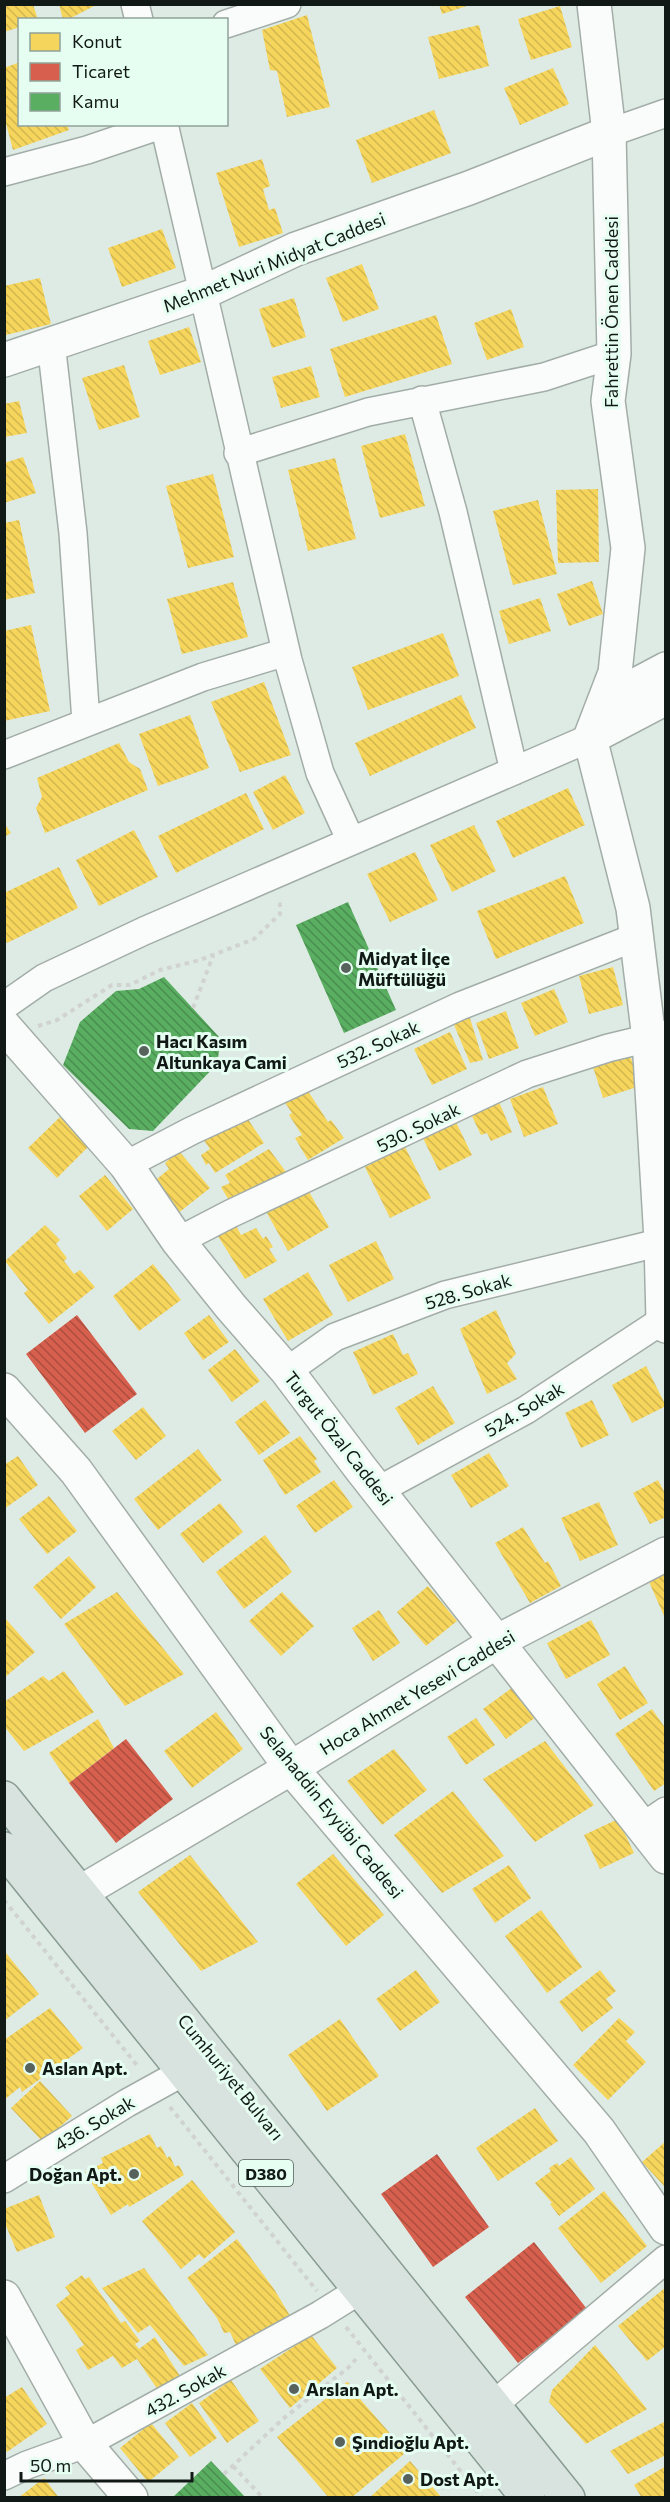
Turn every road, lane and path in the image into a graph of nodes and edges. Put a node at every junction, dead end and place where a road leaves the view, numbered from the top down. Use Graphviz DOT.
graph roads {
  1 [pos="287,4"];
  2 [pos="594,4"];
  3 [pos="228,23"];
  4 [pos="666,112"];
  5 [pos="158,126"];
  6 [pos="164,126"];
  7 [pos="609,133"];
  8 [pos="4,172"];
  9 [pos="202,293"];
  10 [pos="51,343"];
  11 [pos="614,354"];
  12 [pos="4,360"];
  13 [pos="422,400"];
  14 [pos="238,453"];
  15 [pos="286,652"];
  16 [pos="666,669"];
  17 [pos="666,698"];
  18 [pos="604,702"];
  19 [pos="86,722"];
  20 [pos="590,738"];
  21 [pos="4,755"];
  22 [pos="514,771"];
  23 [pos="351,841"];
  24 [pos="280,871"];
  25 [pos="636,937"];
  26 [pos="214,955"];
  27 [pos="193,1008"];
  28 [pos="7,1022"];
  29 [pos="657,1036"];
  30 [pos="126,1165"];
  31 [pos="663,1240"];
  32 [pos="178,1241"];
  33 [pos="664,1323"];
  34 [pos="287,1371"];
  35 [pos="4,1390"];
  36 [pos="379,1490"];
  37 [pos="666,1554"];
  38 [pos="498,1641"];
  39 [pos="291,1768"];
  40 [pos="4,1798"];
  41 [pos="653,1820"];
  42 [pos="4,1849"];
  43 [pos="666,1857"];
  44 [pos="81,1892"];
  45 [pos="4,1900"];
  46 [pos="185,2071"];
  47 [pos="155,2087"];
  48 [pos="4,2179"];
  49 [pos="666,2228"];
  50 [pos="666,2259"];
  51 [pos="360,2290"];
  52 [pos="4,2297"];
  53 [pos="331,2308"];
  54 [pos="356,2359"];
  55 [pos="492,2406"];
  56 [pos="85,2445"];
  57 [pos="233,2466"];
  58 [pos="224,2474"];
  59 [pos="4,2476"];
  60 [pos="131,2498"];
  61 [pos="263,2498"];
  62 [pos="482,2498"];
  63 [pos="528,2498"];
  64 [pos="568,2498"];
  1 -- 3 [label="street"];
  2 -- 7 [label="street, Fahrettin Önen Caddesi"];
  4 -- 7 [label="street"];
  5 -- 8 [label="street"];
  6 -- 9 [label="street"];
  7 -- 9 [label="street, Mehmet Nuri Midyat Caddesi"];
  7 -- 11 [label="street, Fahrettin Önen Caddesi"];
  9 -- 10 [label="street, Mehmet Nuri Midyat Caddesi"];
  9 -- 14 [label="street"];
  10 -- 12 [label="street, Mehmet Nuri Midyat Caddesi"];
  10 -- 19 [label="street"];
  11 -- 13 [label="street"];
  11 -- 18 [label="street, Fahrettin Önen Caddesi"];
  13 -- 14 [label="street"];
  13 -- 22 [label="street"];
  14 -- 15 [label="street"];
  15 -- 19 [label="street"];
  15 -- 23 [label="street"];
  16 -- 18 [label="street"];
  17 -- 20 [label="street"];
  18 -- 20 [label="street, Fahrettin Önen Caddesi"];
  19 -- 21 [label="street"];
  20 -- 22 [label="street"];
  20 -- 25 [label="street"];
  22 -- 23 [label="street"];
  23 -- 24 [label="street"];
  24 -- 26 [label="path"];
  24 -- 28 [label="street"];
  25 -- 29 [label="street"];
  25 -- 30 [label="street, 532. Sokak"];
  26 -- 27 [label="path"];
  26 -- 28 [label="path"];
  28 -- 30 [label="street, Turgut Özal Caddesi"];
  29 -- 31 [label="street"];
  29 -- 32 [label="street, 530. Sokak"];
  30 -- 32 [label="street, Turgut Özal Caddesi"];
  31 -- 33 [label="street"];
  31 -- 34 [label="street, 528. Sokak"];
  32 -- 34 [label="street, Turgut Özal Caddesi"];
  33 -- 36 [label="street, 524. Sokak"];
  34 -- 36 [label="street, Turgut Özal Caddesi"];
  35 -- 39 [label="street, Selahaddin Eyyübi Caddesi"];
  36 -- 38 [label="street, Turgut Özal Caddesi"];
  37 -- 38 [label="street, Hoca Ahmet Yesevi Caddesi"];
  38 -- 39 [label="street, Hoca Ahmet Yesevi Caddesi"];
  38 -- 41 [label="street, Turgut Özal Caddesi"];
  39 -- 44 [label="street, Hoca Ahmet Yesevi Caddesi"];
  39 -- 49 [label="street, Selahaddin Eyyübi Caddesi"];
  40 -- 44 [label="main road, Cumhuriyet Bulvarı / D380"];
  41 -- 43 [label="street, Turgut Özal Caddesi"];
  42 -- 46 [label="main road, Cumhuriyet Bulvarı / D380"];
  44 -- 55 [label="main road, Cumhuriyet Bulvarı / D380"];
  45 -- 47 [label="path"];
  46 -- 47 [label="street, 436. Sokak"];
  46 -- 51 [label="main road, Cumhuriyet Bulvarı / D380"];
  47 -- 48 [label="street, 436. Sokak"];
  47 -- 53 [label="path"];
  50 -- 55 [label="street"];
  51 -- 53 [label="street, 432. Sokak"];
  51 -- 63 [label="main road, Cumhuriyet Bulvarı / D380"];
  52 -- 56 [label="street"];
  53 -- 56 [label="street, 432. Sokak"];
  53 -- 62 [label="path"];
  54 -- 57 [label="path"];
  55 -- 64 [label="main road, Cumhuriyet Bulvarı / D380"];
  56 -- 59 [label="street, 432. Sokak"];
  56 -- 60 [label="street"];
  57 -- 58 [label="path"];
  57 -- 61 [label="path"];
}
